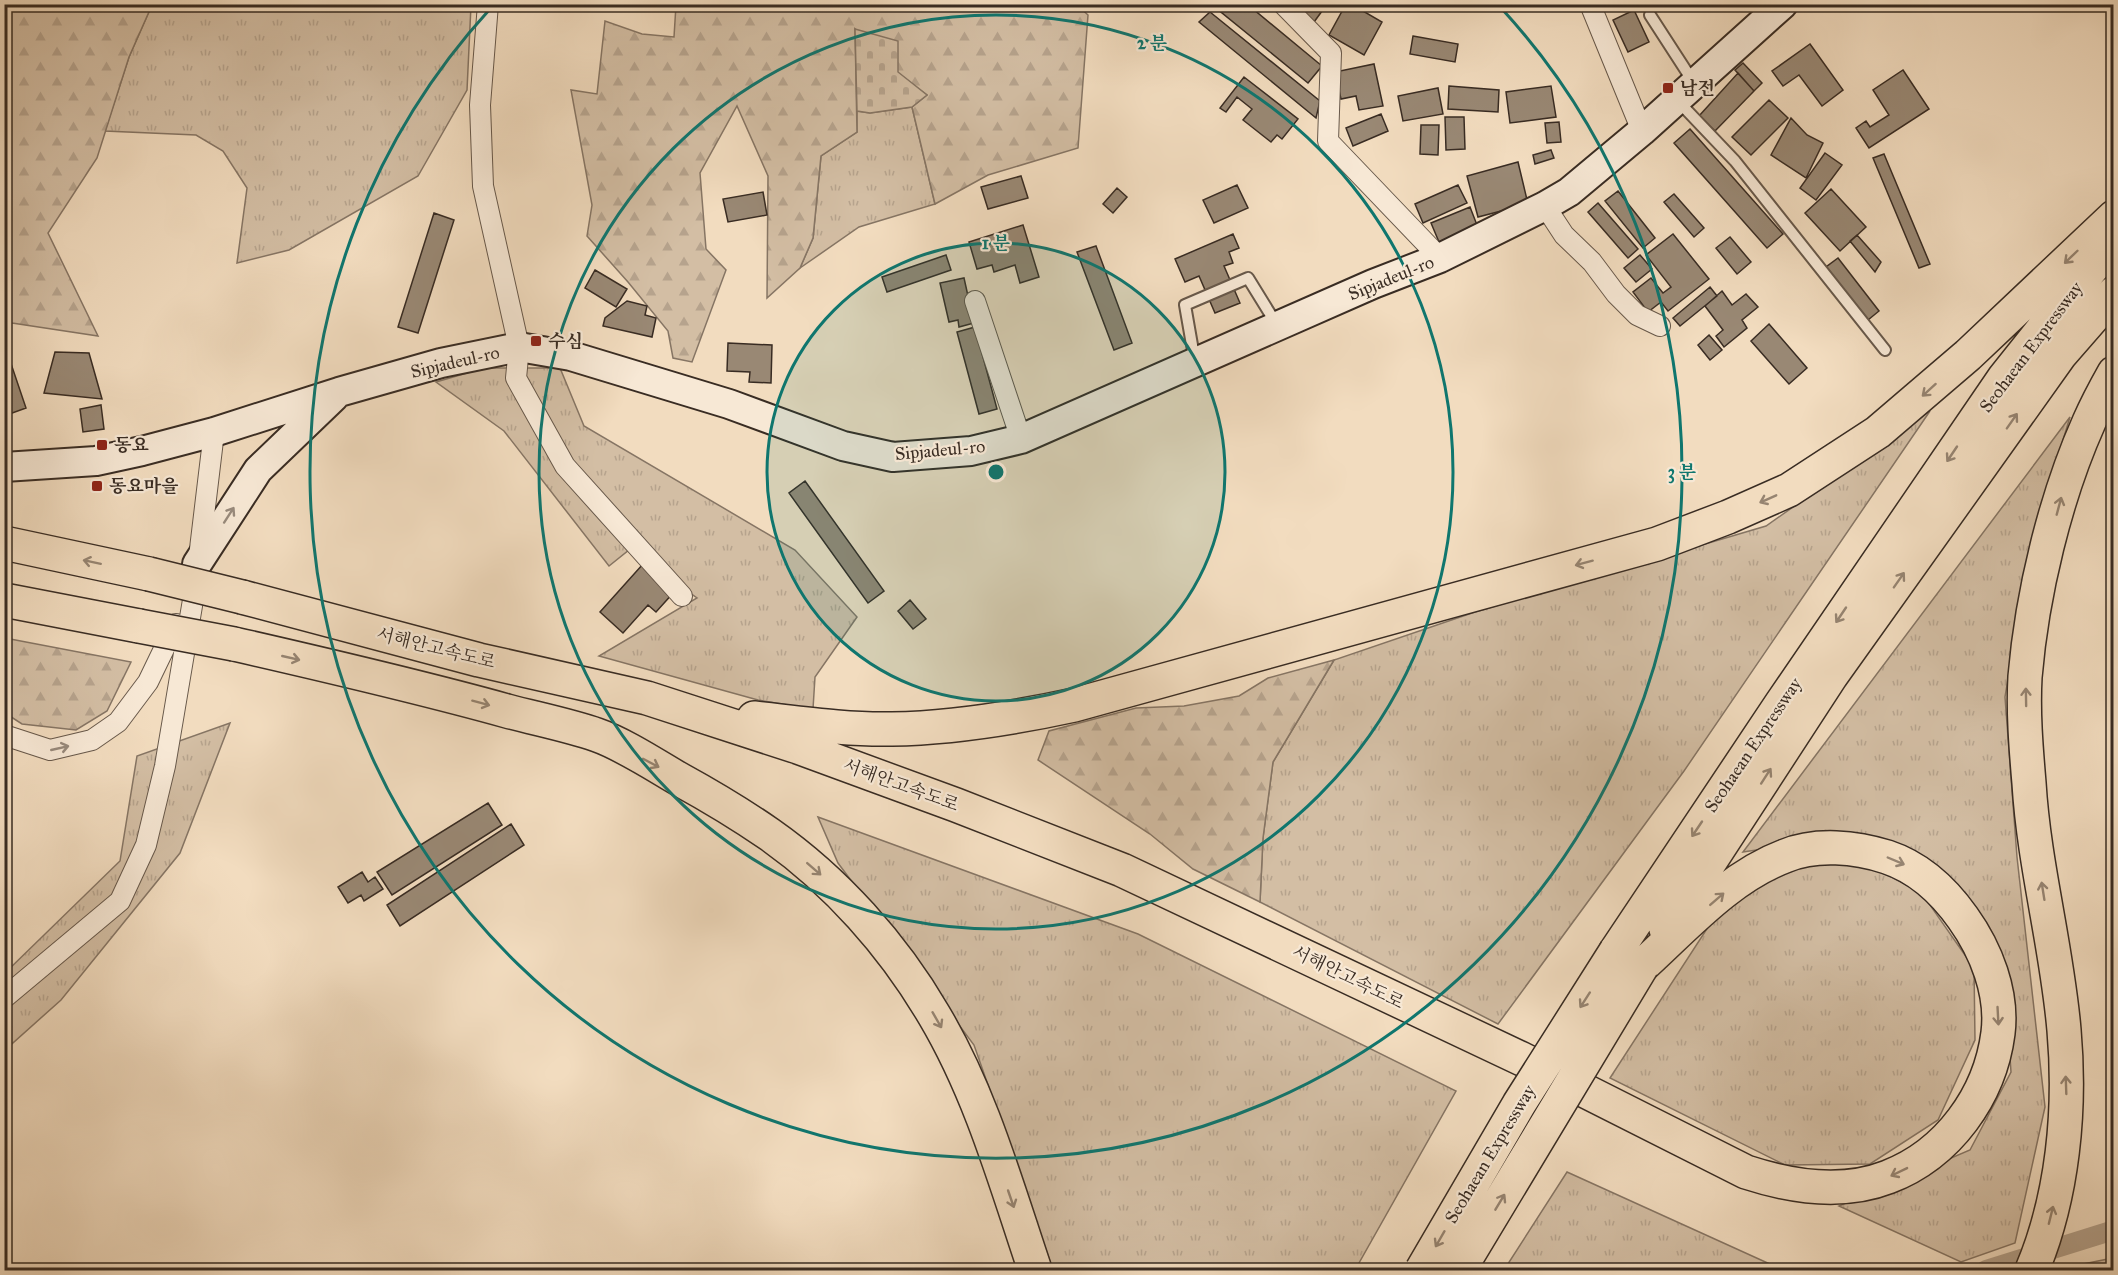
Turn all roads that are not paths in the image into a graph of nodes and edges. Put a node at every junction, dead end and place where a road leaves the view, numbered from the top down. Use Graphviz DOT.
graph roads {
  1 [pos="488,4"];
  2 [pos="1283,4"];
  3 [pos="1590,4"];
  4 [pos="1783,4"];
  5 [pos="1650,15"];
  6 [pos="1686,91"];
  7 [pos="1642,131"];
  8 [pos="1545,206"];
  9 [pos="2114,217"];
  10 [pos="2114,240"];
  11 [pos="1440,258"];
  12 [pos="2114,293"];
  13 [pos="975,301"];
  14 [pos="1278,326"];
  15 [pos="1660,326"];
  16 [pos="519,347"];
  17 [pos="1885,350"];
  18 [pos="1195,362"];
  19 [pos="2114,373"];
  20 [pos="339,392"];
  21 [pos="214,432"];
  22 [pos="1021,439"];
  23 [pos="4,467"];
  24 [pos="4,543"];
  25 [pos="196,573"];
  26 [pos="682,596"];
  27 [pos="4,600"];
  28 [pos="647,698"];
  29 [pos="4,735"];
  30 [pos="1629,958"];
  31 [pos="4,998"];
  32 [pos="1035,1270"];
  33 [pos="1422,1270"];
  34 [pos="1459,1270"];
  35 [pos="2032,1270"];
  1 -- 16 [label="street"];
  2 -- 11 [label="street"];
  3 -- 7 [label="street"];
  4 -- 6 [label="main road, Sipjadeul-ro"];
  5 -- 6 [label="lane"];
  6 -- 7 [label="main road, Sipjadeul-ro"];
  6 -- 17 [label="lane"];
  7 -- 8 [label="main road, Sipjadeul-ro"];
  8 -- 11 [label="main road, Sipjadeul-ro"];
  8 -- 15 [label="street"];
  9 -- 28 [label="highway, one-way"];
  10 -- 30 [label="highway, Seohaean Expressway, one-way"];
  11 -- 14 [label="main road, Sipjadeul-ro"];
  30 -- 12 [label="highway, Seohaean Expressway, one-way"];
  13 -- 22 [label="street"];
  14 -- 18 [label="main road, Sipjadeul-ro"];
  14 -- 18 [label="lane"];
  16 -- 20 [label="main road, Sipjadeul-ro"];
  16 -- 22 [label="main road, Sipjadeul-ro"];
  16 -- 26 [label="street"];
  18 -- 22 [label="main road, Sipjadeul-ro"];
  35 -- 19 [label="highway, one-way"];
  20 -- 21 [label="main road, Sipjadeul-ro"];
  25 -- 20 [label="main road, one-way"];
  21 -- 23 [label="main road, Sipjadeul-ro"];
  21 -- 25 [label="street"];
  28 -- 24 [label="highway, 서해안고속도로, one-way, bridge"];
  29 -- 25 [label="street, one-way"];
  25 -- 31 [label="street"];
  27 -- 32 [label="highway, one-way, bridge"];
  30 -- 28 [label="highway, 서해안고속도로, one-way"];
  30 -- 33 [label="highway, Seohaean Expressway, one-way, bridge"];
  34 -- 30 [label="highway, Seohaean Expressway, one-way, bridge"];
}
